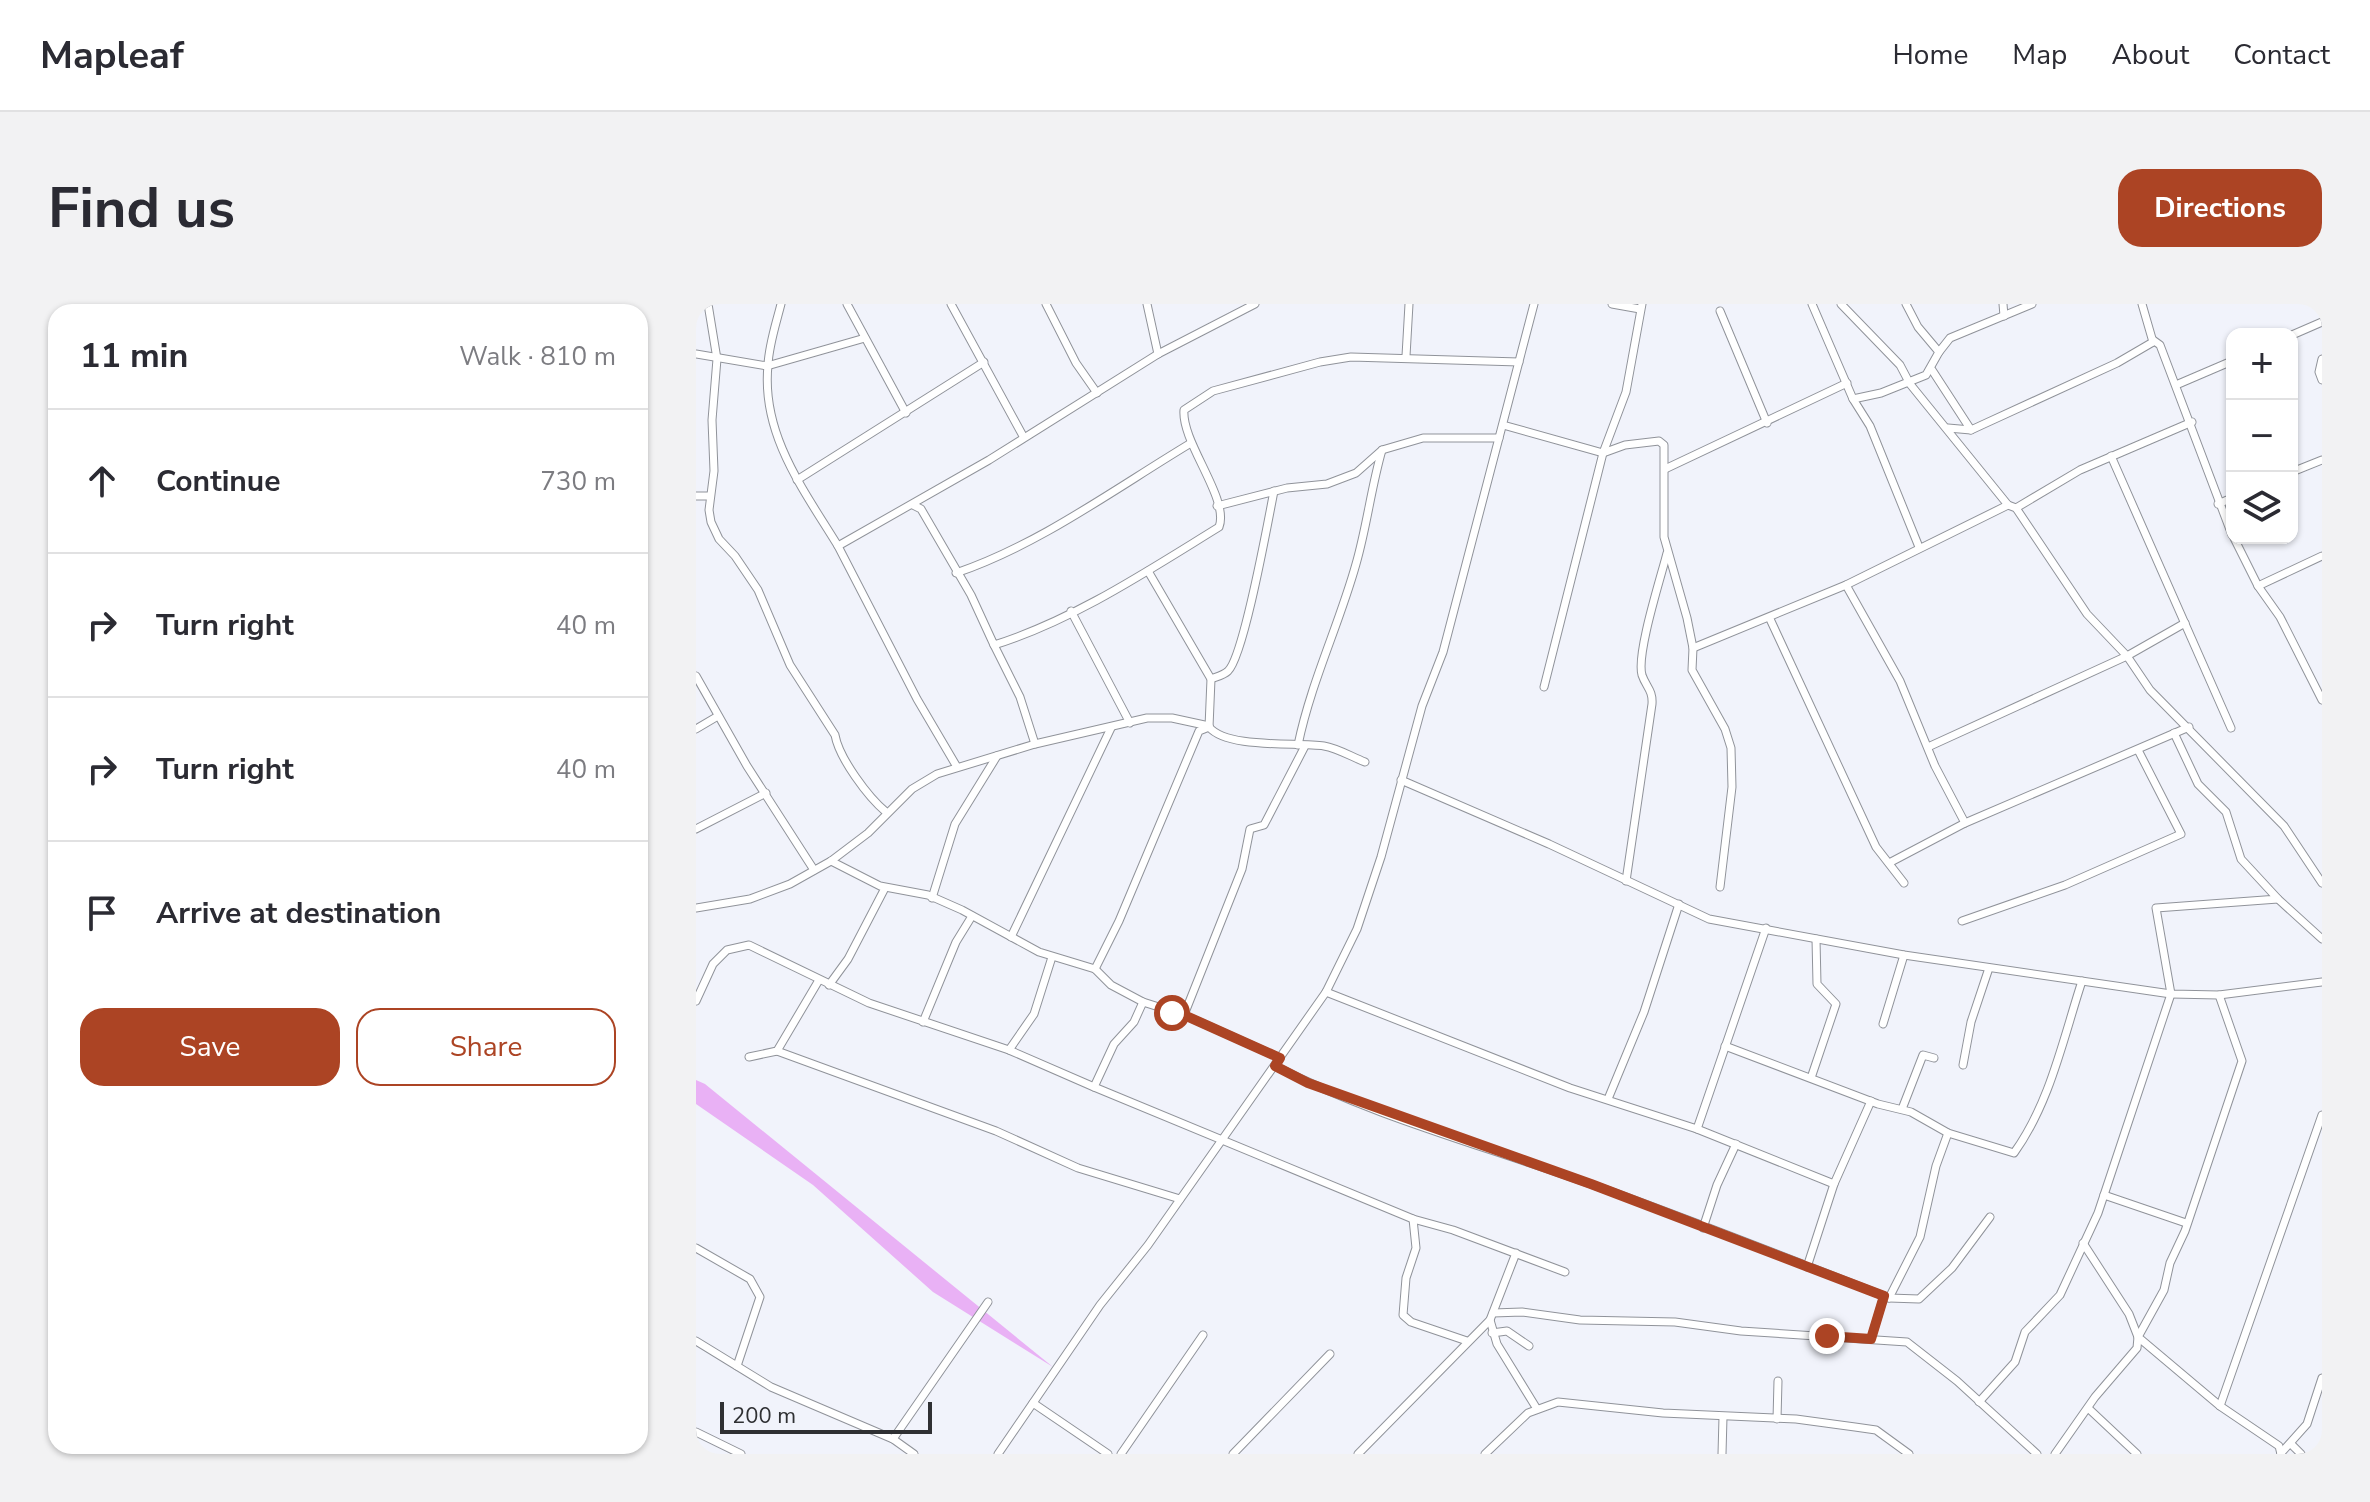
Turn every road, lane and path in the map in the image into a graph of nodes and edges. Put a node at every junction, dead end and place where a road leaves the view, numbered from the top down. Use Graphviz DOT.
graph roads {
  1 [pos="708,304"];
  2 [pos="781,304"];
  3 [pos="847,304"];
  4 [pos="951,304"];
  5 [pos="1046,304"];
  6 [pos="1147,304"];
  7 [pos="1255,304"];
  8 [pos="1409,304"];
  9 [pos="1534,304"];
  10 [pos="1612,304"];
  11 [pos="1812,304"];
  12 [pos="1841,304"];
  13 [pos="1906,304"];
  14 [pos="2003,304"];
  15 [pos="2032,304"];
  16 [pos="2142,304"];
  17 [pos="1641,307"];
  18 [pos="1720,311"];
  19 [pos="2004,316"];
  20 [pos="2322,322"];
  21 [pos="2298,332"];
  22 [pos="865,338"];
  23 [pos="2153,342"];
  24 [pos="1939,352"];
  25 [pos="696,354"];
  26 [pos="1158,354"];
  27 [pos="1406,356"];
  28 [pos="717,359"];
  29 [pos="2322,359"];
  30 [pos="984,362"];
  31 [pos="1519,362"];
  32 [pos="2226,364"];
  33 [pos="767,366"];
  34 [pos="1932,370"];
  35 [pos="2322,380"];
  36 [pos="1847,383"];
  37 [pos="1910,384"];
  38 [pos="2176,385"];
  39 [pos="1097,393"];
  40 [pos="1853,399"];
  41 [pos="906,413"];
  42 [pos="2192,422"];
  43 [pos="1767,423"];
  44 [pos="1503,425"];
  45 [pos="1948,428"];
  46 [pos="1971,430"];
  47 [pos="1023,436"];
  48 [pos="1499,438"];
  49 [pos="1191,443"];
  50 [pos="1382,450"];
  51 [pos="1603,453"];
  52 [pos="2111,456"];
  53 [pos="2322,460"];
  54 [pos="1665,469"];
  55 [pos="2298,470"];
  56 [pos="797,480"];
  57 [pos="1274,491"];
  58 [pos="696,496"];
  59 [pos="710,496"];
  60 [pos="2226,501"];
  61 [pos="2218,504"];
  62 [pos="913,505"];
  63 [pos="1217,506"];
  64 [pos="2012,507"];
  65 [pos="2226,521"];
  66 [pos="2237,544"];
  67 [pos="838,546"];
  68 [pos="1919,547"];
  69 [pos="1668,551"];
  70 [pos="2322,556"];
  71 [pos="1148,571"];
  72 [pos="956,573"];
  73 [pos="1846,585"];
  74 [pos="2258,586"];
  75 [pos="1071,611"];
  76 [pos="1770,619"];
  77 [pos="2185,623"];
  78 [pos="994,645"];
  79 [pos="1693,648"];
  80 [pos="2127,656"];
  81 [pos="696,676"];
  82 [pos="1211,679"];
  83 [pos="1544,687"];
  84 [pos="2322,700"];
  85 [pos="718,716"];
  86 [pos="1130,723"];
  87 [pos="1209,726"];
  88 [pos="2189,727"];
  89 [pos="1111,728"];
  90 [pos="2231,728"];
  91 [pos="696,729"];
  92 [pos="2174,733"];
  93 [pos="1215,734"];
  94 [pos="1035,744"];
  95 [pos="1302,745"];
  96 [pos="1928,747"];
  97 [pos="2138,750"];
  98 [pos="997,756"];
  99 [pos="1365,762"];
  100 [pos="957,767"];
  101 [pos="1401,780"];
  102 [pos="766,793"];
  103 [pos="886,812"];
  104 [pos="1965,823"];
  105 [pos="696,829"];
  106 [pos="831,861"];
  107 [pos="1889,863"];
  108 [pos="814,870"];
  109 [pos="2321,880"];
  110 [pos="1626,881"];
  111 [pos="1904,883"];
  112 [pos="1720,887"];
  113 [pos="885,888"];
  114 [pos="932,898"];
  115 [pos="2278,899"];
  116 [pos="1679,904"];
  117 [pos="696,908"];
  118 [pos="972,916"];
  119 [pos="1962,921"];
  120 [pos="1766,928"];
  121 [pos="1011,937"];
  122 [pos="1816,939"];
  123 [pos="2322,939"];
  124 [pos="1904,955"];
  125 [pos="1052,957"];
  126 [pos="1989,968"];
  127 [pos="1095,969"];
  128 [pos="819,980"];
  129 [pos="2082,981"];
  130 [pos="2322,982"];
  131 [pos="829,985"];
  132 [pos="1326,992"];
  133 [pos="2171,994"];
  134 [pos="2219,995"];
  135 [pos="696,1001"];
  136 [pos="1143,1002"];
  137 [pos="1184,1015"];
  138 [pos="923,1022"];
  139 [pos="1883,1024"];
  140 [pos="1725,1046"];
  141 [pos="1009,1050"];
  142 [pos="777,1051"];
  143 [pos="749,1057"];
  144 [pos="1280,1058"];
  145 [pos="1934,1058"];
  146 [pos="1963,1065"];
  147 [pos="1275,1066"];
  148 [pos="1811,1078"];
  149 [pos="1094,1087"];
  150 [pos="1608,1099"];
  151 [pos="1871,1101"];
  152 [pos="1902,1109"];
  153 [pos="2322,1115"];
  154 [pos="1697,1129"];
  155 [pos="1948,1133"];
  156 [pos="1221,1143"];
  157 [pos="1736,1144"];
  158 [pos="1834,1184"];
  159 [pos="2104,1195"];
  160 [pos="1180,1199"];
  161 [pos="1990,1217"];
  162 [pos="1413,1219"];
  163 [pos="2186,1223"];
  164 [pos="1703,1228"];
  165 [pos="2083,1243"];
  166 [pos="696,1248"];
  167 [pos="1516,1253"];
  168 [pos="1807,1267"];
  169 [pos="1565,1272"];
  170 [pos="1886,1297"];
  171 [pos="988,1302"];
  172 [pos="1491,1316"];
  173 [pos="1492,1333"];
  174 [pos="1203,1335"];
  175 [pos="2138,1337"];
  176 [pos="1871,1339"];
  177 [pos="696,1341"];
  178 [pos="1467,1341"];
  179 [pos="1529,1346"];
  180 [pos="1330,1354"];
  181 [pos="737,1366"];
  182 [pos="2322,1378"];
  183 [pos="1778,1381"];
  184 [pos="1979,1402"];
  185 [pos="1033,1403"];
  186 [pos="2220,1406"];
  187 [pos="2088,1408"];
  188 [pos="1537,1409"];
  189 [pos="1723,1417"];
  190 [pos="1777,1419"];
  191 [pos="696,1432"];
  192 [pos="893,1439"];
  193 [pos="2291,1444"];
  194 [pos="2281,1453"];
  195 [pos="741,1454"];
  196 [pos="914,1454"];
  197 [pos="998,1454"];
  198 [pos="1108,1454"];
  199 [pos="1121,1454"];
  200 [pos="1233,1454"];
  201 [pos="1358,1454"];
  202 [pos="1485,1454"];
  203 [pos="1722,1454"];
  204 [pos="1909,1454"];
  205 [pos="2037,1454"];
  206 [pos="2055,1454"];
  207 [pos="2137,1454"];
  208 [pos="2301,1454"];
  1 -- 28 [label="street"];
  2 -- 33 [label="street"];
  3 -- 22 [label="street"];
  4 -- 30 [label="street"];
  5 -- 39 [label="street"];
  6 -- 26 [label="street"];
  7 -- 26 [label="street"];
  8 -- 27 [label="street"];
  9 -- 31 [label="street"];
  10 -- 17 [label="street"];
  11 -- 36 [label="street"];
  12 -- 37 [label="street"];
  13 -- 24 [label="street"];
  14 -- 19 [label="street"];
  15 -- 19 [label="street"];
  16 -- 23 [label="street"];
  17 -- 51 [label="street"];
  18 -- 43 [label="street"];
  19 -- 24 [label="street"];
  20 -- 21 [label="street"];
  22 -- 33 [label="street"];
  22 -- 41 [label="street"];
  23 -- 38 [label="street"];
  23 -- 46 [label="street"];
  24 -- 34 [label="street"];
  25 -- 28 [label="street"];
  26 -- 39 [label="street"];
  27 -- 31 [label="street"];
  27 -- 49 [label="street"];
  28 -- 33 [label="street"];
  28 -- 59 [label="street"];
  29 -- 35 [label="street"];
  30 -- 41 [label="street"];
  30 -- 47 [label="street"];
  31 -- 44 [label="street"];
  32 -- 38 [label="street"];
  33 -- 56 [label="street"];
  34 -- 37 [label="street"];
  34 -- 46 [label="street"];
  36 -- 40 [label="street"];
  36 -- 43 [label="street"];
  37 -- 40 [label="street"];
  37 -- 45 [label="street"];
  38 -- 42 [label="street"];
  39 -- 47 [label="street"];
  40 -- 68 [label="street"];
  41 -- 56 [label="street"];
  42 -- 52 [label="street"];
  42 -- 61 [label="street"];
  43 -- 54 [label="street"];
  44 -- 48 [label="street"];
  44 -- 51 [label="street"];
  45 -- 46 [label="street"];
  45 -- 64 [label="street"];
  47 -- 62 [label="street"];
  48 -- 50 [label="street"];
  48 -- 101 [label="street"];
  49 -- 63 [label="street"];
  49 -- 72 [label="street"];
  50 -- 57 [label="street"];
  50 -- 95 [label="street"];
  51 -- 54 [label="street"];
  51 -- 83 [label="street"];
  52 -- 64 [label="street"];
  52 -- 77 [label="street"];
  53 -- 55 [label="street"];
  54 -- 69 [label="street"];
  56 -- 67 [label="street"];
  57 -- 63 [label="street"];
  57 -- 82 [label="street"];
  58 -- 59 [label="street"];
  59 -- 103 [label="street"];
  60 -- 61 [label="street"];
  61 -- 65 [label="street"];
  62 -- 67 [label="street"];
  62 -- 72 [label="street"];
  63 -- 71 [label="street"];
  64 -- 68 [label="street"];
  64 -- 80 [label="street"];
  66 -- 74 [label="street"];
  67 -- 100 [label="street"];
  68 -- 73 [label="street"];
  69 -- 79 [label="street"];
  69 -- 110 [label="street"];
  70 -- 74 [label="street"];
  71 -- 75 [label="street"];
  71 -- 82 [label="street"];
  72 -- 78 [label="street"];
  73 -- 76 [label="street"];
  73 -- 96 [label="street"];
  74 -- 84 [label="street"];
  75 -- 78 [label="street"];
  75 -- 86 [label="street"];
  76 -- 79 [label="street"];
  76 -- 107 [label="street"];
  77 -- 80 [label="street"];
  77 -- 90 [label="street"];
  78 -- 94 [label="street"];
  79 -- 112 [label="street"];
  80 -- 88 [label="street"];
  80 -- 96 [label="street"];
  81 -- 85 [label="street"];
  82 -- 87 [label="street"];
  85 -- 91 [label="street"];
  85 -- 102 [label="street"];
  86 -- 87 [label="street"];
  86 -- 89 [label="street"];
  87 -- 93 [label="street"];
  88 -- 92 [label="street"];
  88 -- 109 [label="street"];
  89 -- 94 [label="street"];
  89 -- 121 [label="street"];
  92 -- 97 [label="street"];
  92 -- 115 [label="street"];
  93 -- 95 [label="street"];
  93 -- 127 [label="street"];
  94 -- 98 [label="street"];
  95 -- 99 [label="street"];
  95 -- 137 [label="street"];
  96 -- 104 [label="street"];
  97 -- 104 [label="street"];
  97 -- 119 [label="street"];
  98 -- 100 [label="street"];
  98 -- 114 [label="street"];
  100 -- 103 [label="street"];
  101 -- 110 [label="street"];
  101 -- 132 [label="street"];
  102 -- 105 [label="street"];
  102 -- 108 [label="street"];
  103 -- 106 [label="street"];
  104 -- 107 [label="street"];
  106 -- 108 [label="street"];
  106 -- 113 [label="street"];
  107 -- 111 [label="street"];
  108 -- 117 [label="street"];
  110 -- 116 [label="street"];
  113 -- 114 [label="street"];
  113 -- 131 [label="street"];
  114 -- 118 [label="street"];
  115 -- 123 [label="street"];
  115 -- 133 [label="street"];
  116 -- 120 [label="street"];
  116 -- 150 [label="street"];
  118 -- 121 [label="street"];
  118 -- 138 [label="street"];
  120 -- 122 [label="street"];
  120 -- 140 [label="street"];
  121 -- 125 [label="street"];
  122 -- 124 [label="street"];
  122 -- 148 [label="street"];
  124 -- 126 [label="street"];
  124 -- 139 [label="street"];
  125 -- 127 [label="street"];
  125 -- 141 [label="street"];
  126 -- 129 [label="street"];
  126 -- 146 [label="street"];
  127 -- 136 [label="street"];
  128 -- 131 [label="street"];
  128 -- 135 [label="street"];
  128 -- 142 [label="street"];
  129 -- 133 [label="street"];
  129 -- 155 [label="street"];
  130 -- 134 [label="street"];
  131 -- 138 [label="street"];
  132 -- 144 [label="street"];
  132 -- 150 [label="street"];
  133 -- 134 [label="street"];
  133 -- 159 [label="street"];
  134 -- 163 [label="street"];
  136 -- 137 [label="street"];
  136 -- 149 [label="street"];
  137 -- 144 [label="street"];
  138 -- 141 [label="street"];
  140 -- 148 [label="street"];
  140 -- 154 [label="street"];
  141 -- 149 [label="street"];
  142 -- 143 [label="street"];
  142 -- 160 [label="street"];
  144 -- 147 [label="street"];
  145 -- 152 [label="street"];
  147 -- 156 [label="street"];
  147 -- 164 [label="street"];
  148 -- 151 [label="street"];
  149 -- 156 [label="street"];
  150 -- 154 [label="street"];
  151 -- 152 [label="street"];
  151 -- 158 [label="street"];
  152 -- 155 [label="street"];
  153 -- 186 [label="street"];
  154 -- 157 [label="street"];
  155 -- 170 [label="street"];
  156 -- 160 [label="street"];
  156 -- 162 [label="street"];
  157 -- 158 [label="street"];
  157 -- 164 [label="street"];
  158 -- 168 [label="street"];
  159 -- 163 [label="street"];
  159 -- 165 [label="street"];
  160 -- 185 [label="street"];
  161 -- 170 [label="street"];
  162 -- 167 [label="street"];
  162 -- 178 [label="street"];
  163 -- 175 [label="street"];
  164 -- 168 [label="street"];
  165 -- 175 [label="street"];
  165 -- 184 [label="street"];
  166 -- 181 [label="street"];
  167 -- 169 [label="street"];
  167 -- 172 [label="street"];
  168 -- 170 [label="street"];
  170 -- 176 [label="street"];
  171 -- 192 [label="street"];
  172 -- 173 [label="street"];
  172 -- 176 [label="street"];
  172 -- 178 [label="street"];
  173 -- 179 [label="street"];
  173 -- 188 [label="street"];
  174 -- 199 [label="street"];
  175 -- 186 [label="street"];
  175 -- 187 [label="street"];
  176 -- 184 [label="street"];
  177 -- 181 [label="street"];
  178 -- 201 [label="street"];
  180 -- 200 [label="street"];
  181 -- 192 [label="street"];
  182 -- 193 [label="street"];
  183 -- 190 [label="street"];
  184 -- 205 [label="street"];
  185 -- 197 [label="street"];
  185 -- 198 [label="street"];
  186 -- 194 [label="street"];
  187 -- 206 [label="street"];
  187 -- 207 [label="street"];
  188 -- 189 [label="street"];
  188 -- 202 [label="street"];
  189 -- 190 [label="street"];
  189 -- 203 [label="street"];
  190 -- 204 [label="street"];
  191 -- 195 [label="street"];
  192 -- 196 [label="street"];
  193 -- 194 [label="street"];
  193 -- 208 [label="street"];
}
